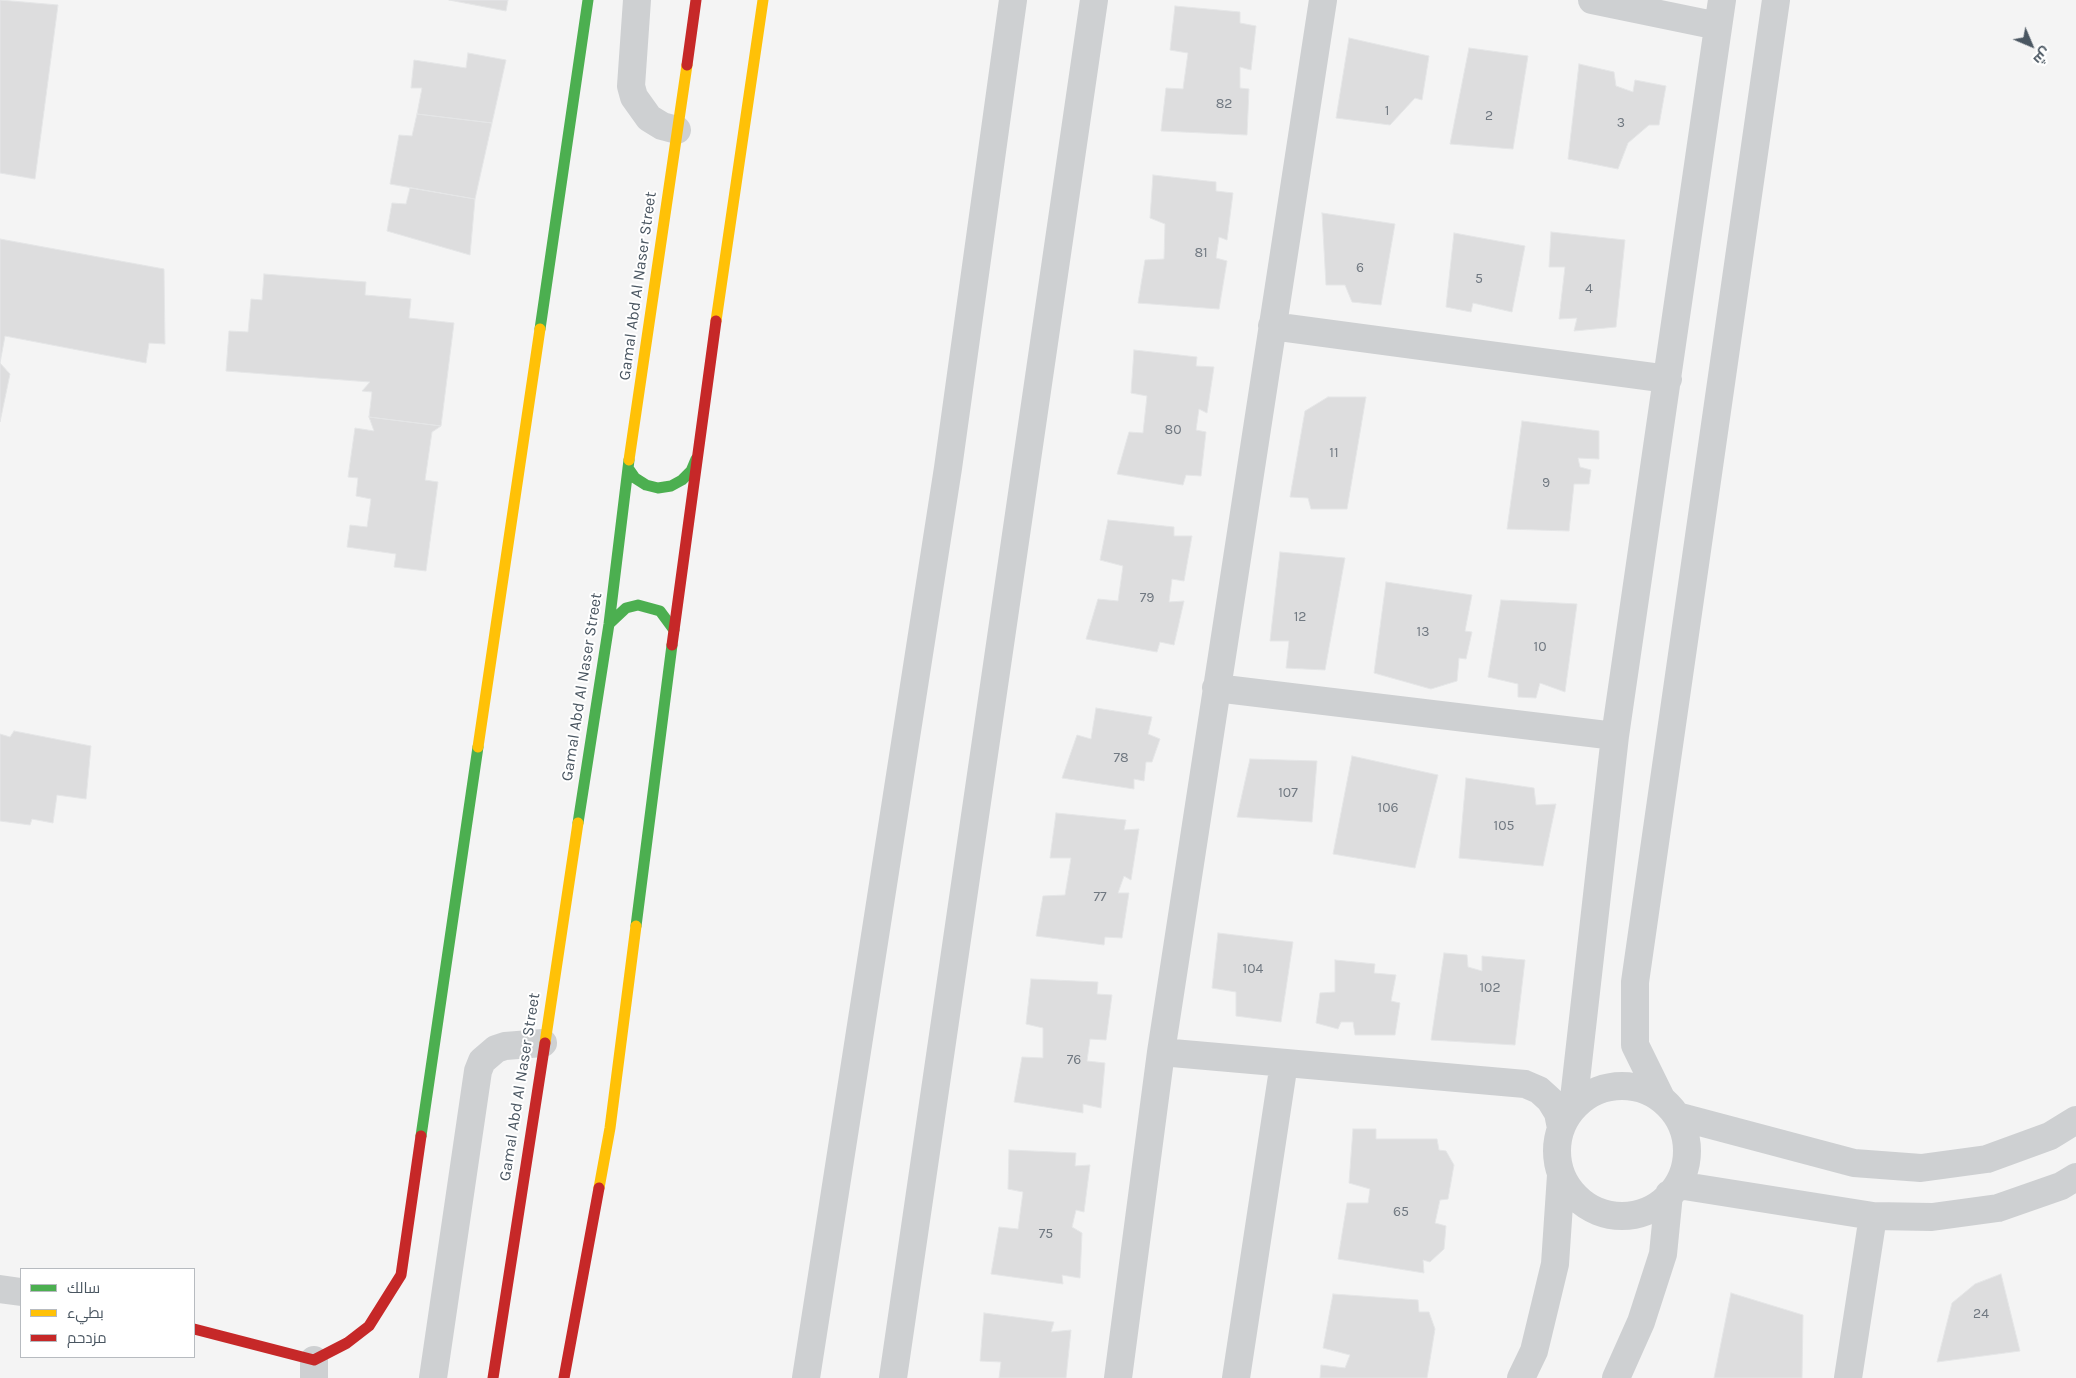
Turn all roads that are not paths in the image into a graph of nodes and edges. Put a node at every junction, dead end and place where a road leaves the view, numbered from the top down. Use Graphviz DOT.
graph roads {
  1 [pos="588,0"];
  2 [pos="638,0"];
  3 [pos="696,0"];
  4 [pos="763,0"];
  5 [pos="1013,0"];
  6 [pos="1094,0"];
  7 [pos="1323,0"];
  8 [pos="1592,0"];
  9 [pos="1776,0"];
  10 [pos="1720,13"];
  11 [pos="677,130"];
  12 [pos="1272,326"];
  13 [pos="1668,379"];
  14 [pos="696,459"];
  15 [pos="628,468"];
  16 [pos="609,624"];
  17 [pos="674,630"];
  18 [pos="1216,688"];
  19 [pos="1615,736"];
  20 [pos="543,1043"];
  21 [pos="1160,1052"];
  22 [pos="1284,1063"];
  23 [pos="1669,1107"];
  24 [pos="1567,1118"];
  25 [pos="2076,1120"];
  26 [pos="1561,1175"];
  27 [pos="2076,1177"];
  28 [pos="1674,1190"];
  29 [pos="1873,1216"];
  30 [pos="0,1289"];
  31 [pos="20,1292"];
  32 [pos="195,1329"];
  33 [pos="314,1369"];
  34 [pos="433,1378"];
  35 [pos="493,1378"];
  36 [pos="564,1378"];
  37 [pos="806,1378"];
  38 [pos="893,1378"];
  39 [pos="1118,1378"];
  40 [pos="1236,1378"];
  41 [pos="1521,1378"];
  42 [pos="1616,1378"];
  43 [pos="1848,1378"];
  1 -- 33 [label="main road"];
  2 -- 11 [label="street"];
  3 -- 11 [label="main road, Gamal Abd Al Naser Street"];
  4 -- 14 [label="main road"];
  5 -- 37 [label="street"];
  6 -- 38 [label="street"];
  7 -- 12 [label="street"];
  8 -- 10 [label="street"];
  9 -- 23 [label="street"];
  10 -- 13 [label="street"];
  11 -- 15 [label="main road, Gamal Abd Al Naser Street"];
  12 -- 13 [label="street"];
  12 -- 18 [label="street"];
  13 -- 19 [label="street"];
  14 -- 15 [label="main road"];
  14 -- 17 [label="main road"];
  15 -- 16 [label="main road, Gamal Abd Al Naser Street"];
  16 -- 17 [label="main road"];
  16 -- 20 [label="main road, Gamal Abd Al Naser Street"];
  17 -- 36 [label="main road"];
  18 -- 19 [label="street"];
  18 -- 21 [label="street"];
  19 -- 24 [label="street"];
  20 -- 34 [label="street"];
  20 -- 35 [label="main road, Gamal Abd Al Naser Street"];
  21 -- 22 [label="street"];
  21 -- 39 [label="street"];
  22 -- 24 [label="street"];
  22 -- 40 [label="street"];
  23 -- 24 [label="street"];
  23 -- 25 [label="street"];
  23 -- 28 [label="street"];
  24 -- 26 [label="street"];
  26 -- 28 [label="street"];
  26 -- 41 [label="street"];
  27 -- 29 [label="street"];
  28 -- 29 [label="street"];
  28 -- 42 [label="street"];
  29 -- 43 [label="street"];
  30 -- 31 [label="street"];
  32 -- 33 [label="main road"];
}
